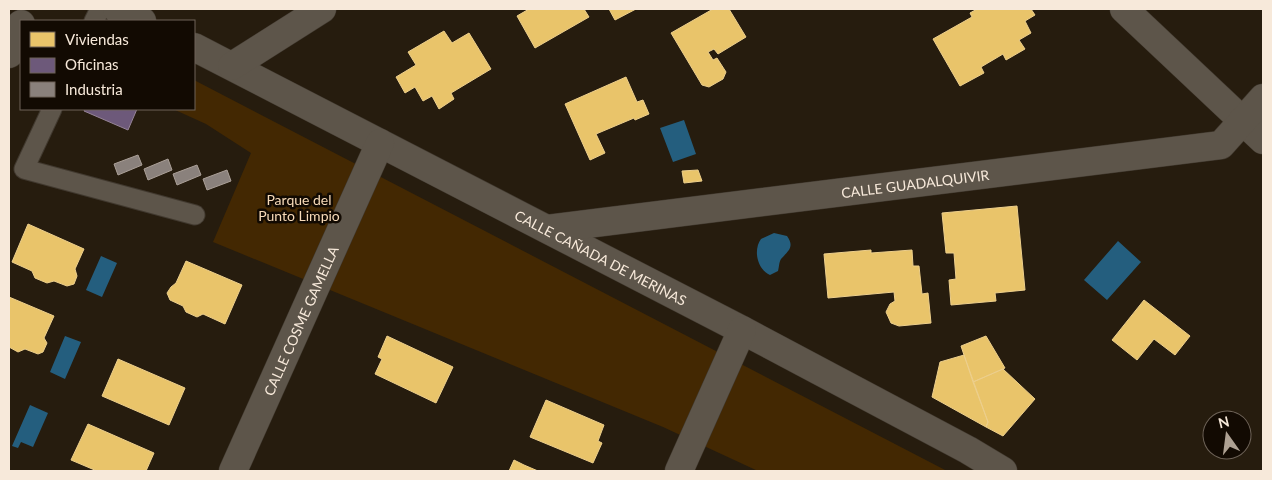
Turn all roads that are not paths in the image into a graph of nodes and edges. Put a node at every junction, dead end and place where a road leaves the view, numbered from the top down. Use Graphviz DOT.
graph roads {
  1 [pos="117,9"];
  2 [pos="322,9"];
  3 [pos="1124,9"];
  4 [pos="140,20"];
  5 [pos="20,28"];
  6 [pos="195,48"];
  7 [pos="9,54"];
  8 [pos="232,66"];
  9 [pos="1263,98"];
  10 [pos="52,110"];
  11 [pos="1242,121"];
  12 [pos="1263,140"];
  13 [pos="380,143"];
  14 [pos="195,215"];
  15 [pos="547,229"];
  16 [pos="742,330"];
  17 [pos="233,471"];
  18 [pos="679,471"];
  19 [pos="1003,471"];
  1 -- 4 [label="street"];
  2 -- 8 [label="street"];
  3 -- 11 [label="street"];
  5 -- 7 [label="street"];
  6 -- 8 [label="street, CALLE CAÑADA DE MERINAS"];
  8 -- 13 [label="street, CALLE CAÑADA DE MERINAS"];
  9 -- 11 [label="street, CALLE GUADALQUIVIR"];
  10 -- 14 [label="lane"];
  11 -- 12 [label="street"];
  11 -- 15 [label="street, CALLE GUADALQUIVIR"];
  13 -- 15 [label="street, CALLE CAÑADA DE MERINAS"];
  13 -- 17 [label="street, CALLE COSME GAMELLA"];
  15 -- 16 [label="street, CALLE CAÑADA DE MERINAS"];
  16 -- 18 [label="street"];
  16 -- 19 [label="street, CALLE CAÑADA DE MERINAS"];
}
